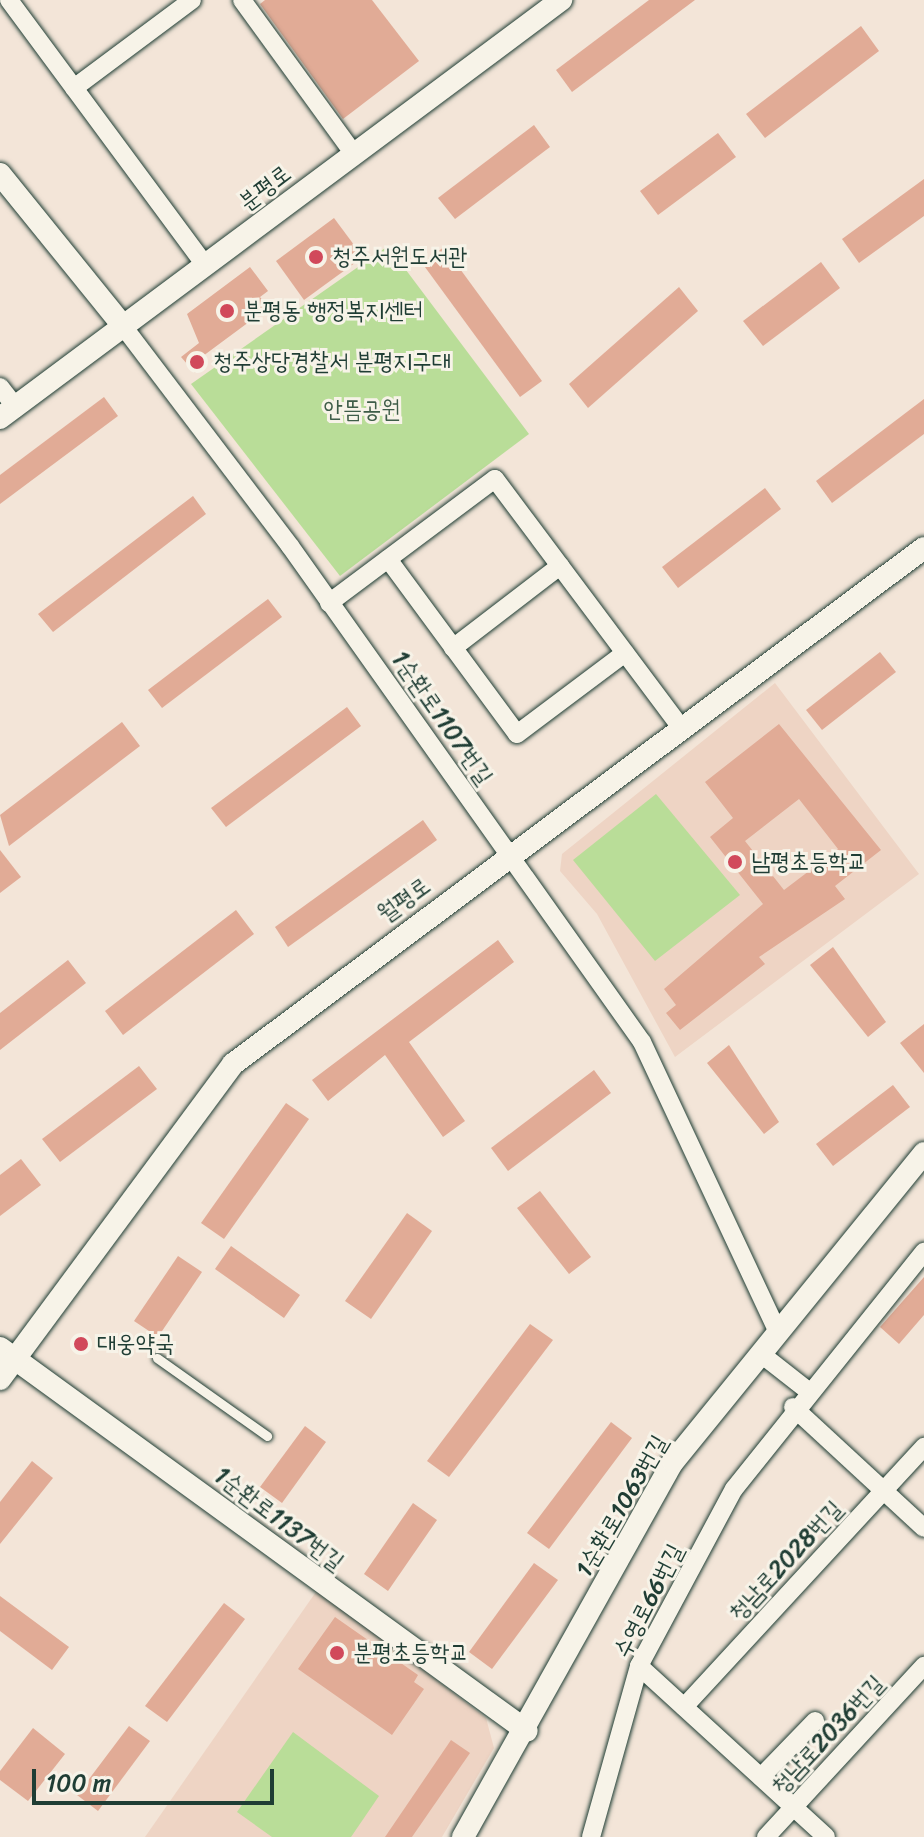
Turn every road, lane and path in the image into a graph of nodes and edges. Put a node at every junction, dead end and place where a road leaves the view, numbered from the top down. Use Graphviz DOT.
graph roads {
  1 [pos="9,0"];
  2 [pos="192,0"];
  3 [pos="242,0"];
  4 [pos="561,0"];
  5 [pos="74,88"];
  6 [pos="354,154"];
  7 [pos="0,174"];
  8 [pos="205,265"];
  9 [pos="123,326"];
  10 [pos="0,387"];
  11 [pos="7,412"];
  12 [pos="924,548"];
  13 [pos="388,559"];
  14 [pos="560,566"];
  15 [pos="329,603"];
  16 [pos="453,648"];
  17 [pos="625,653"];
  18 [pos="680,726"];
  19 [pos="507,856"];
  20 [pos="924,1153"];
  21 [pos="924,1252"];
  22 [pos="778,1332"];
  23 [pos="8,1354"];
  24 [pos="761,1354"];
  25 [pos="157,1358"];
  26 [pos="0,1379"];
  27 [pos="807,1390"];
  28 [pos="793,1407"];
  29 [pos="267,1436"];
  30 [pos="924,1447"];
  31 [pos="884,1490"];
  32 [pos="924,1528"];
  33 [pos="639,1666"];
  34 [pos="924,1666"];
  35 [pos="684,1707"];
  36 [pos="815,1721"];
  37 [pos="527,1731"];
  38 [pos="761,1777"];
  39 [pos="794,1807"];
  40 [pos="463,1837"];
  41 [pos="591,1837"];
  42 [pos="766,1837"];
  43 [pos="826,1837"];
  1 -- 5 [label="street"];
  2 -- 5 [label="street"];
  3 -- 6 [label="street"];
  4 -- 6 [label="street, 분평로"];
  5 -- 8 [label="street"];
  6 -- 8 [label="street, 분평로"];
  7 -- 9 [label="street, 1순환로1107번길"];
  8 -- 9 [label="street, 분평로"];
  9 -- 11 [label="street, 분평로"];
  9 -- 15 [label="street, 1순환로1107번길"];
  10 -- 11 [label="street"];
  12 -- 18 [label="street, 월평로"];
  13 -- 14 [label="street"];
  13 -- 15 [label="street"];
  13 -- 16 [label="street"];
  14 -- 16 [label="street"];
  14 -- 17 [label="street"];
  15 -- 19 [label="street, 1순환로1107번길"];
  16 -- 17 [label="street"];
  17 -- 18 [label="street"];
  18 -- 19 [label="street, 월평로"];
  19 -- 22 [label="street, 1순환로1107번길"];
  19 -- 23 [label="street, 월평로"];
  20 -- 22 [label="street, 1순환로1063번길"];
  21 -- 27 [label="street, 수영로66번길"];
  22 -- 24 [label="street, 1순환로1063번길"];
  23 -- 26 [label="street, 월평로"];
  23 -- 37 [label="street, 1순환로1137번길"];
  24 -- 27 [label="street"];
  24 -- 37 [label="street, 1순환로1063번길"];
  25 -- 29 [label="lane"];
  27 -- 28 [label="street, 수영로66번길"];
  28 -- 31 [label="street"];
  28 -- 33 [label="street, 수영로66번길"];
  30 -- 31 [label="street, 청남로2028번길"];
  31 -- 32 [label="street"];
  31 -- 35 [label="street, 청남로2028번길"];
  33 -- 35 [label="street"];
  33 -- 41 [label="street, 수영로66번길"];
  34 -- 39 [label="street, 청남로2036번길"];
  35 -- 38 [label="street"];
  36 -- 38 [label="street"];
  37 -- 40 [label="street, 1순환로1063번길"];
  38 -- 39 [label="street"];
  39 -- 42 [label="street, 청남로2036번길"];
  39 -- 43 [label="street"];
}
